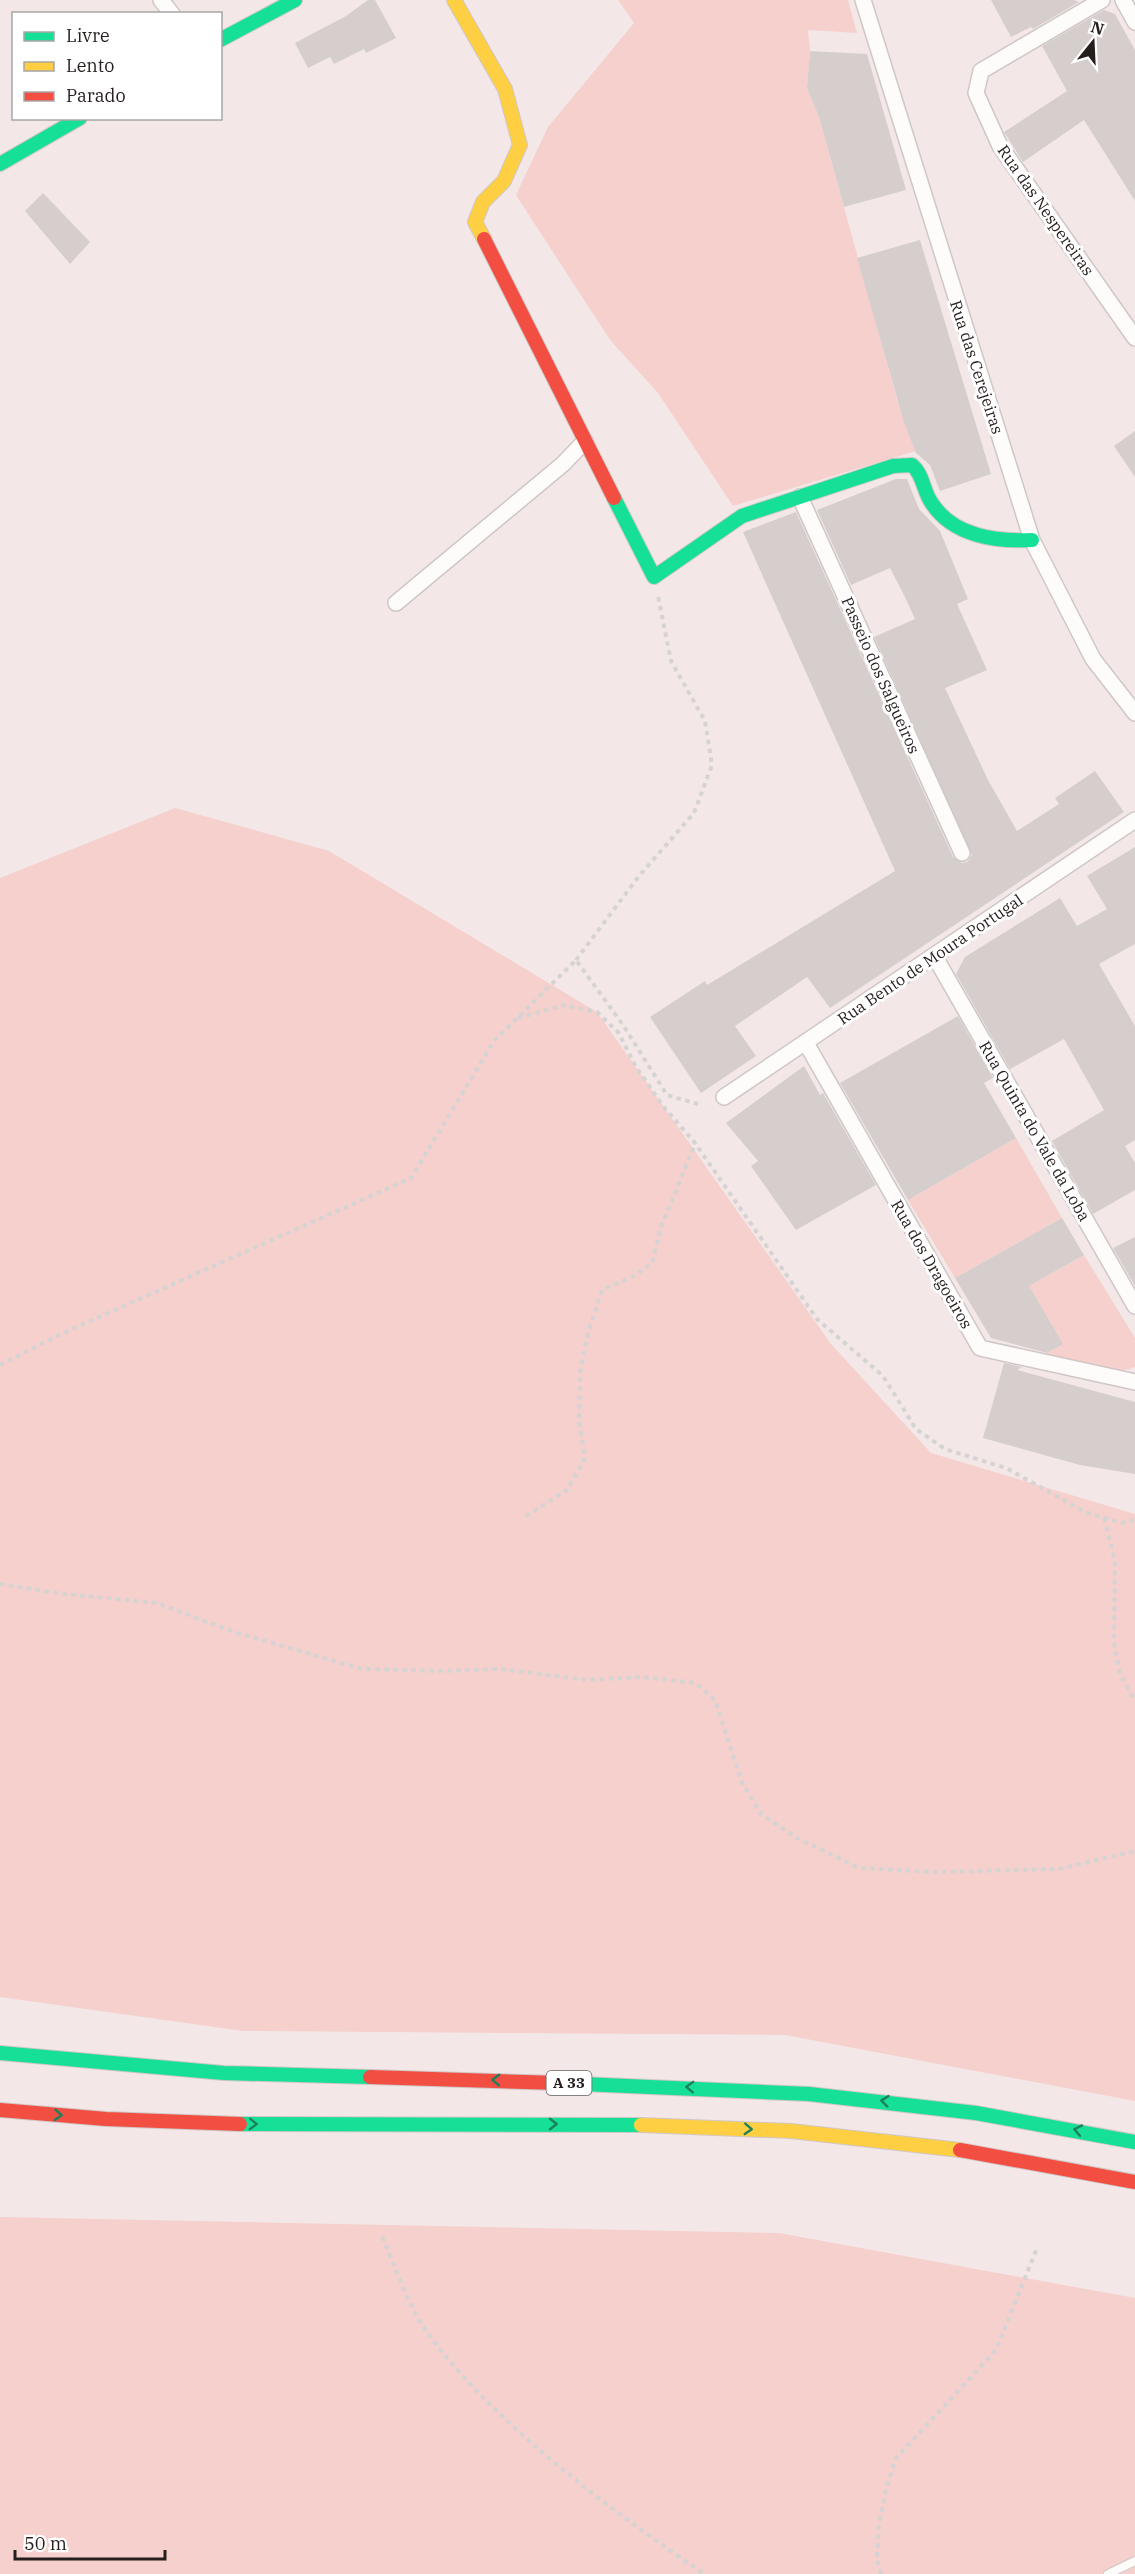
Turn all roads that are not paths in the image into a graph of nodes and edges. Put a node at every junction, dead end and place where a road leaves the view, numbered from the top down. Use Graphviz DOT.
graph roads {
  1 [pos="161,0"];
  2 [pos="295,0"];
  3 [pos="454,0"];
  4 [pos="863,0"];
  5 [pos="1102,0"];
  6 [pos="1123,0"];
  7 [pos="170,12"];
  8 [pos="1135,22"];
  9 [pos="222,39"];
  10 [pos="77,120"];
  11 [pos="0,164"];
  12 [pos="1135,338"];
  13 [pos="585,441"];
  14 [pos="800,497"];
  15 [pos="1032,540"];
  16 [pos="396,603"];
  17 [pos="1135,713"];
  18 [pos="1135,820"];
  19 [pos="962,853"];
  20 [pos="935,957"];
  21 [pos="806,1043"];
  22 [pos="724,1097"];
  23 [pos="1135,1306"];
  24 [pos="1135,1382"];
  25 [pos="0,2053"];
  26 [pos="0,2110"];
  27 [pos="1135,2142"];
  28 [pos="1135,2182"];
  29 [pos="1135,2561"];
  30 [pos="1108,2574"];
  1 -- 7 [label="street"];
  2 -- 9 [label="main road"];
  3 -- 13 [label="main road"];
  4 -- 15 [label="street, Rua das Cerejeiras"];
  5 -- 12 [label="street, Rua das Nespereiras"];
  6 -- 8 [label="street"];
  10 -- 11 [label="main road"];
  13 -- 14 [label="main road"];
  13 -- 16 [label="street"];
  14 -- 15 [label="main road"];
  14 -- 19 [label="street, Passeio dos Salgueiros"];
  15 -- 17 [label="street, Rua das Cerejeiras"];
  18 -- 20 [label="street, Rua Bento de Moura Portugal"];
  20 -- 21 [label="street, Rua Bento de Moura Portugal"];
  20 -- 23 [label="street, Rua Quinta do Vale da Loba"];
  21 -- 22 [label="street, Rua Bento de Moura Portugal"];
  21 -- 24 [label="street, Rua dos Dragoeiros"];
  27 -- 25 [label="main road, A 33, one-way"];
  26 -- 28 [label="main road, one-way"];
  29 -- 30 [label="lane"];
}
